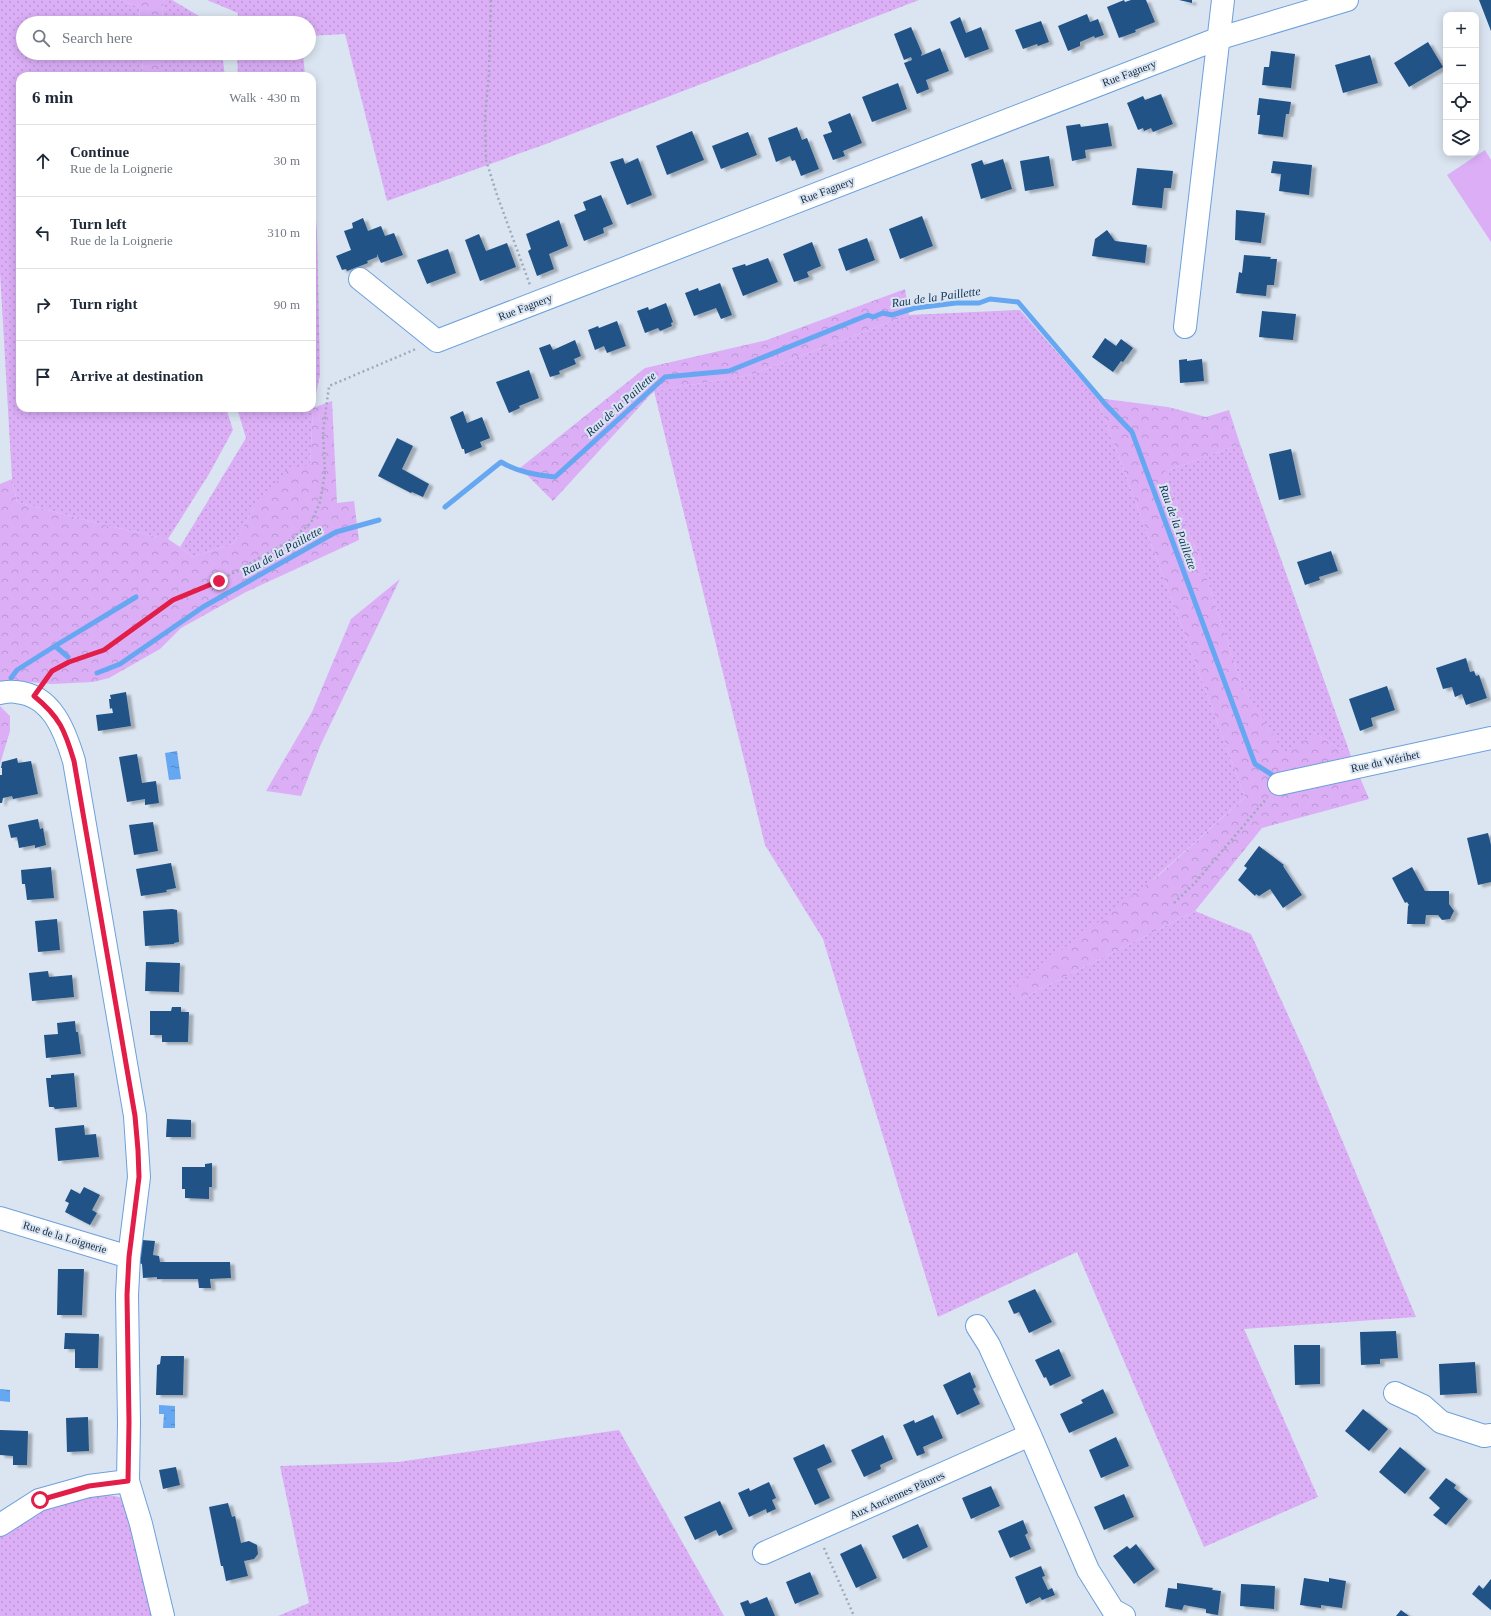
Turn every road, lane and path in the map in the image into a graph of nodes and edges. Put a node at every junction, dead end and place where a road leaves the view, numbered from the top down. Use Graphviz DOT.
graph roads {
  1 [pos="491,0"];
  2 [pos="1223,0"];
  3 [pos="1347,0"];
  4 [pos="1217,39"];
  5 [pos="360,279"];
  6 [pos="537,303"];
  7 [pos="1185,327"];
  8 [pos="437,341"];
  9 [pos="0,693"];
  10 [pos="34,696"];
  11 [pos="1491,738"];
  12 [pos="1279,784"];
  13 [pos="1174,903"];
  14 [pos="0,1218"];
  15 [pos="129,1257"];
  16 [pos="977,1326"];
  17 [pos="1395,1393"];
  18 [pos="1030,1435"];
  19 [pos="1491,1435"];
  20 [pos="128,1481"];
  21 [pos="0,1525"];
  22 [pos="816,1531"];
  23 [pos="764,1553"];
  24 [pos="163,1616"];
  25 [pos="854,1616"];
  26 [pos="1124,1616"];
  1 -- 6 [label="path"];
  2 -- 4 [label="street"];
  3 -- 4 [label="street, Rue Fagnery"];
  4 -- 6 [label="street, Rue Fagnery"];
  4 -- 7 [label="street"];
  5 -- 8 [label="street"];
  6 -- 8 [label="street, Rue Fagnery"];
  8 -- 10 [label="path"];
  9 -- 10 [label="street"];
  10 -- 15 [label="street"];
  11 -- 12 [label="street, Rue du Wérihet"];
  12 -- 13 [label="path"];
  14 -- 15 [label="street, Rue de la Loignerie"];
  15 -- 20 [label="street"];
  16 -- 18 [label="street"];
  17 -- 19 [label="street"];
  18 -- 22 [label="street, Aux Anciennes Pâtures"];
  18 -- 26 [label="street"];
  20 -- 21 [label="street"];
  20 -- 24 [label="street"];
  22 -- 23 [label="street, Aux Anciennes Pâtures"];
  22 -- 25 [label="path"];
}
